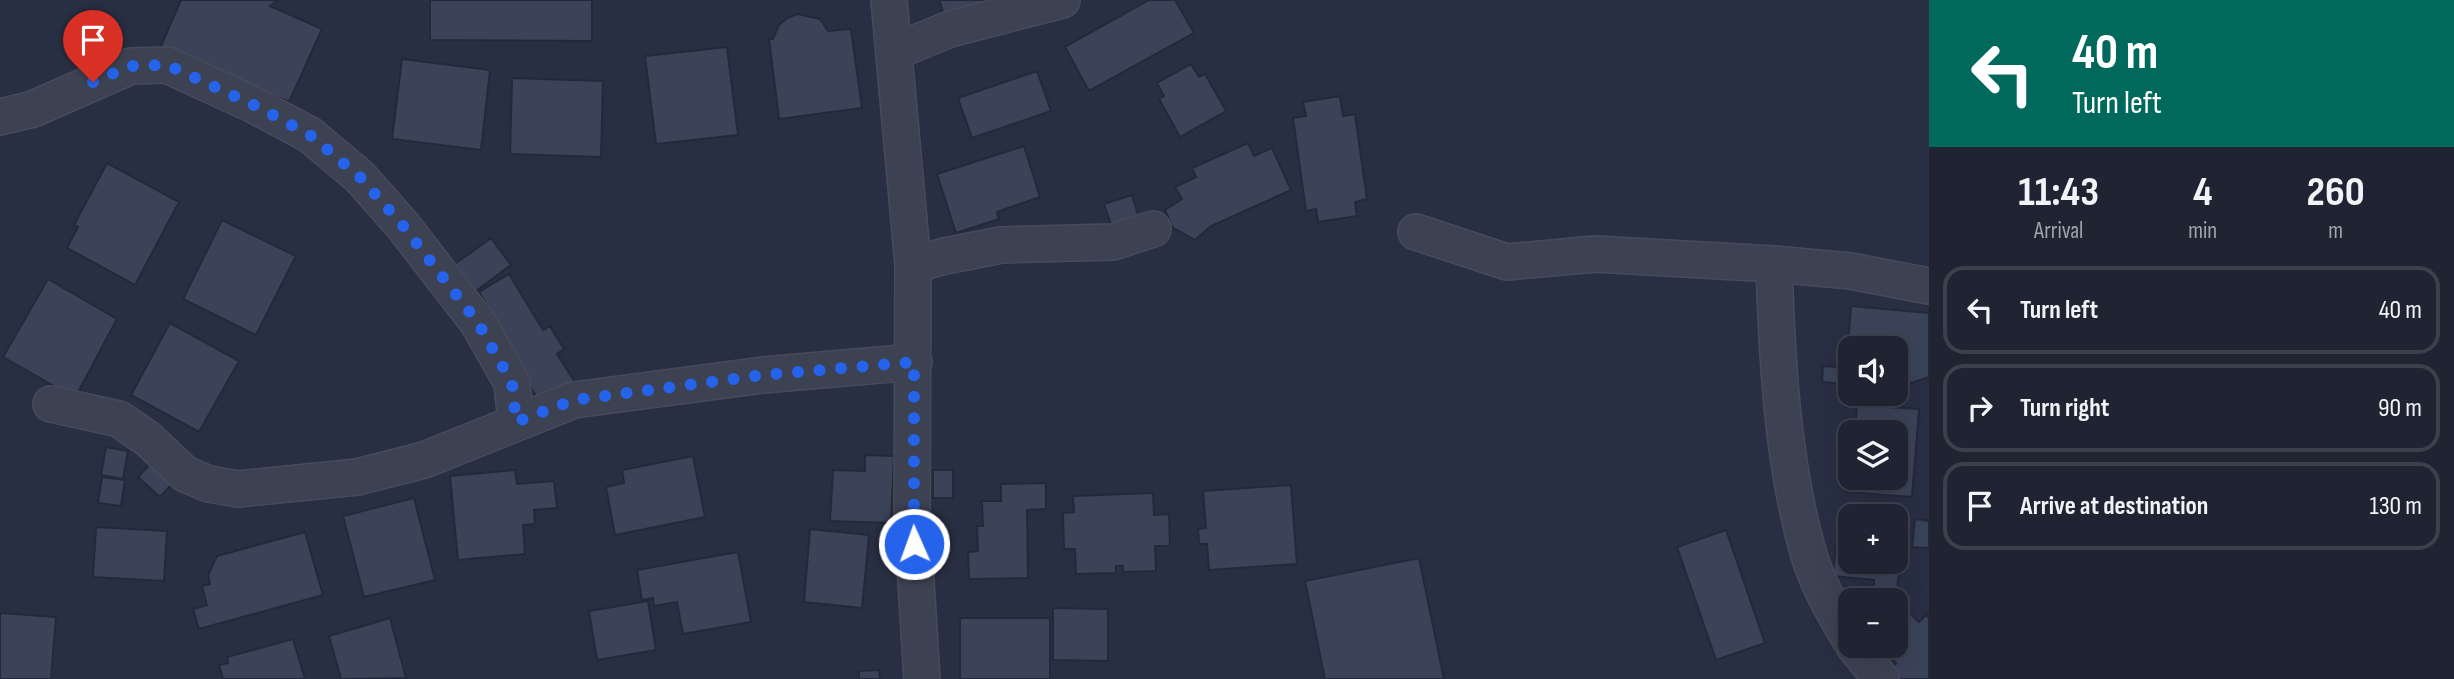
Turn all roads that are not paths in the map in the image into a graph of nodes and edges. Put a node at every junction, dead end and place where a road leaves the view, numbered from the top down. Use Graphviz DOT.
graph roads {
  1 [pos="889,0"];
  2 [pos="1062,0"];
  3 [pos="894,52"];
  4 [pos="0,117"];
  5 [pos="1153,229"];
  6 [pos="1416,232"];
  7 [pos="1774,264"];
  8 [pos="913,265"];
  9 [pos="1929,286"];
  10 [pos="914,362"];
  11 [pos="51,404"];
  12 [pos="516,422"];
  13 [pos="1838,619"];
  14 [pos="1864,658"];
  15 [pos="922,679"];
  16 [pos="1881,679"];
  1 -- 3 [label="street"];
  2 -- 3 [label="street"];
  3 -- 8 [label="street"];
  4 -- 12 [label="street"];
  5 -- 8 [label="street"];
  6 -- 7 [label="street"];
  7 -- 9 [label="street"];
  7 -- 13 [label="street"];
  8 -- 10 [label="street"];
  10 -- 12 [label="street"];
  10 -- 15 [label="street"];
  11 -- 12 [label="street"];
  14 -- 16 [label="street"];
}
